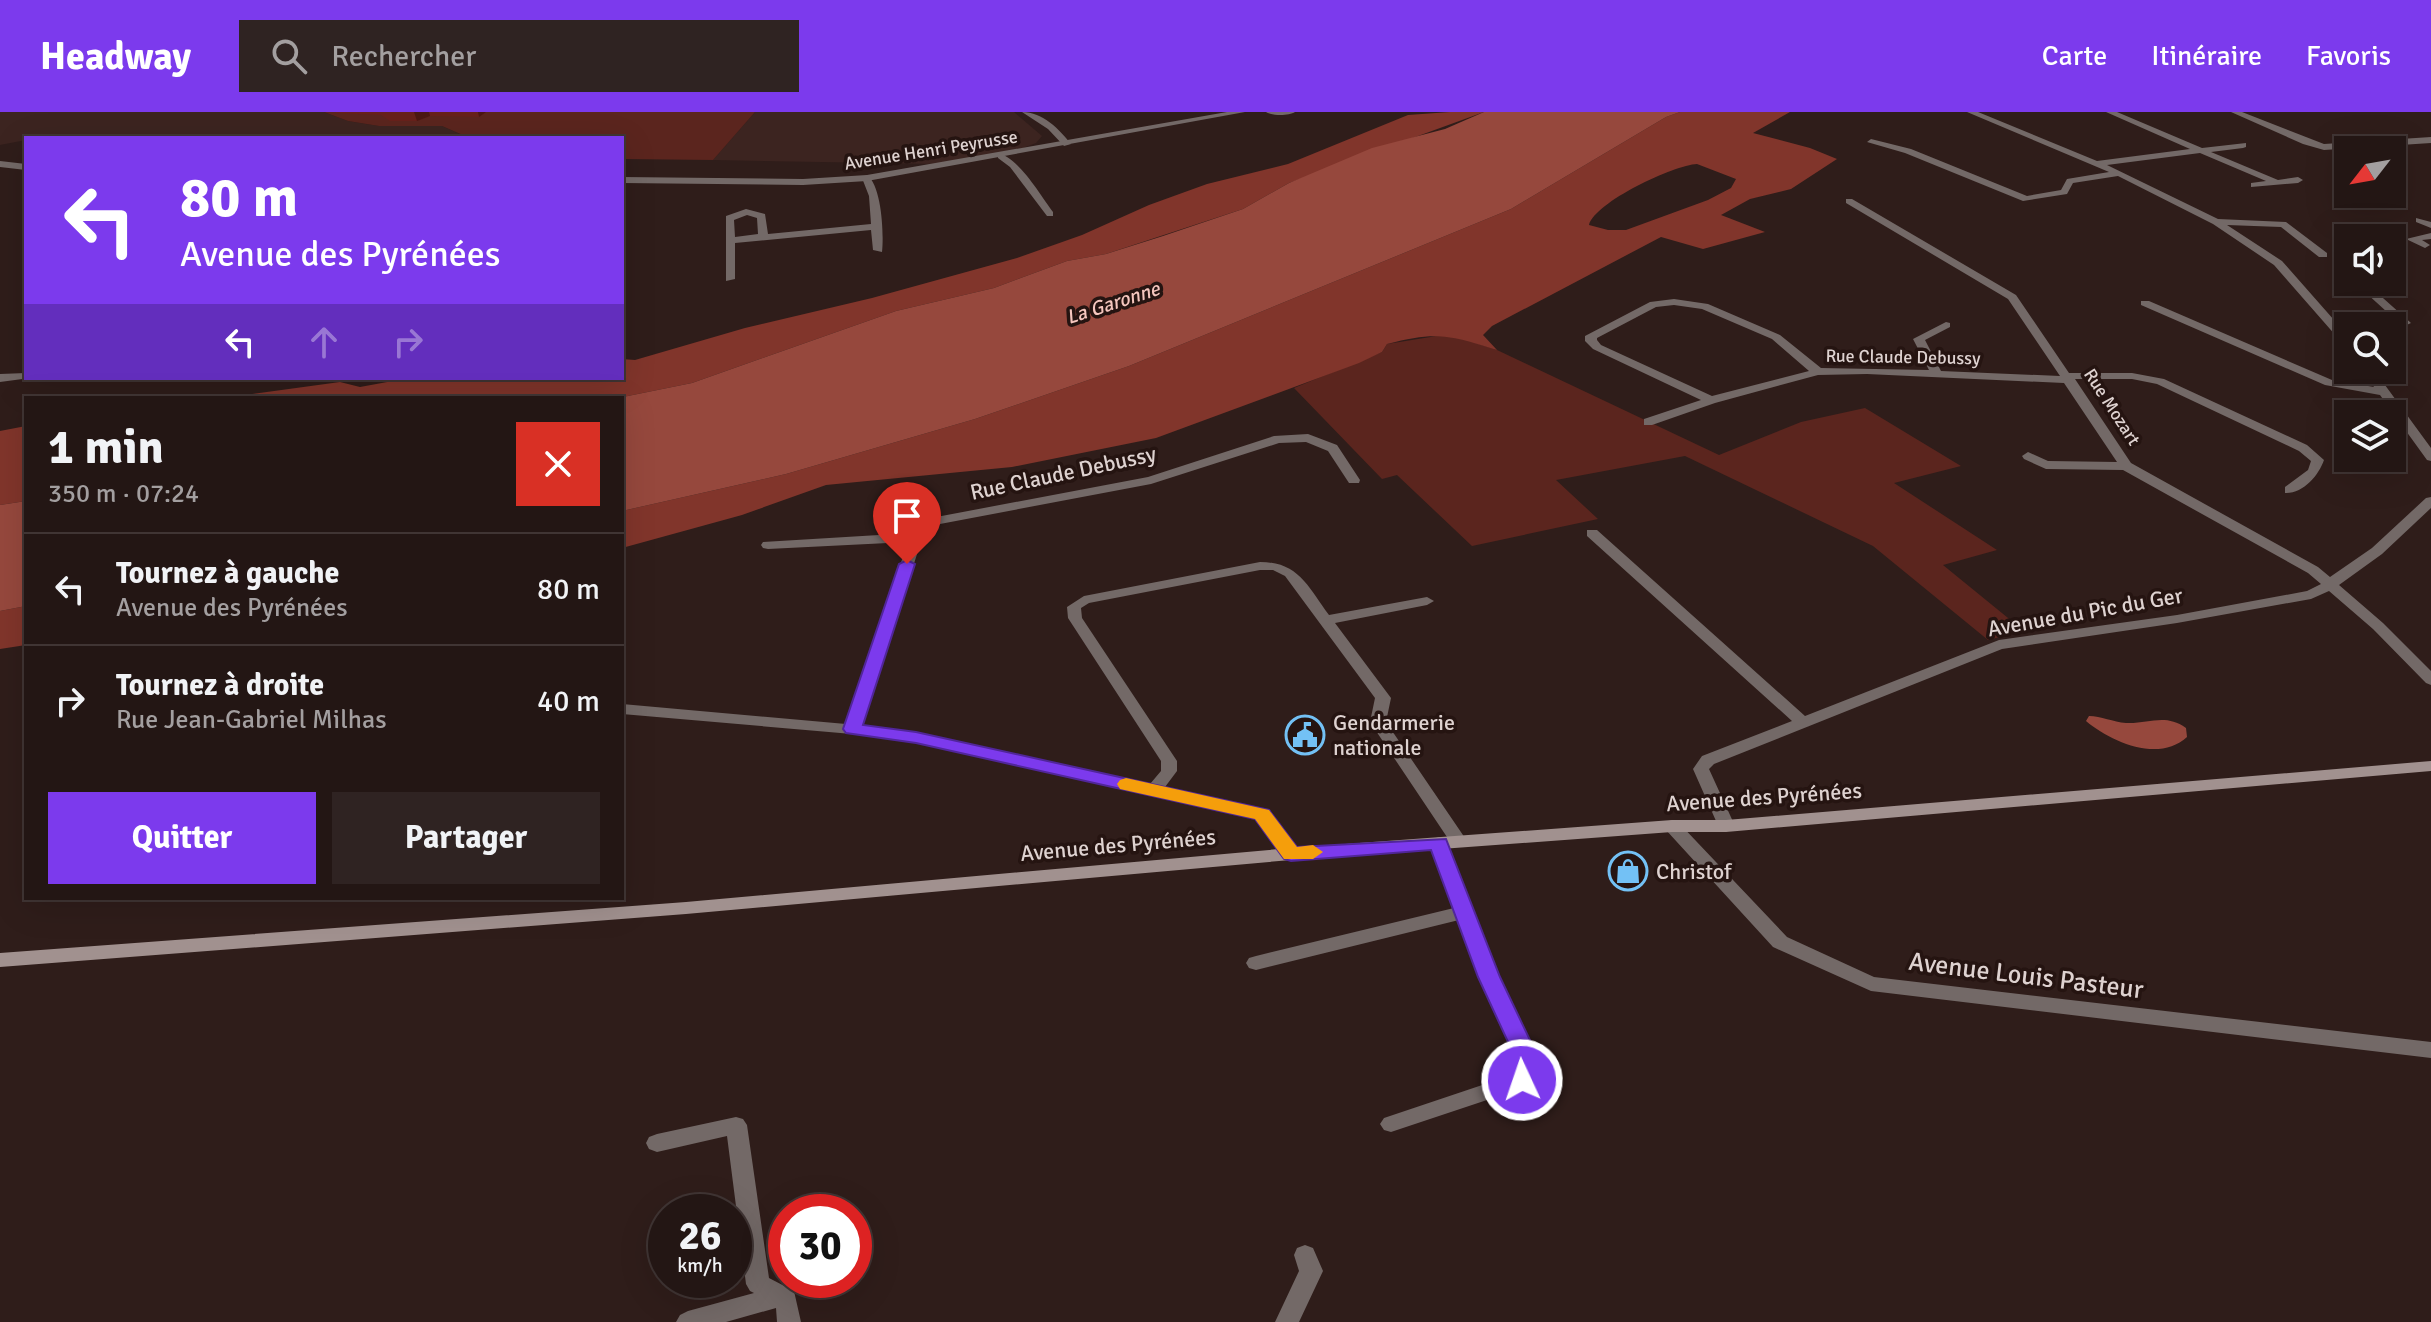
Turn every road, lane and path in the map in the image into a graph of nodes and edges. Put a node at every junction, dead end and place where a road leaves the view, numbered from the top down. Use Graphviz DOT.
graph roads {
  1 [pos="1026,112"];
  2 [pos="1241,112"];
  3 [pos="1270,112"];
  4 [pos="1291,112"];
  5 [pos="1995,112"];
  6 [pos="2110,112"];
  7 [pos="2235,112"];
  8 [pos="1220,114"];
  9 [pos="1976,114"];
  10 [pos="2431,140"];
  11 [pos="1871,142"];
  12 [pos="1067,144"];
  13 [pos="2243,145"];
  14 [pos="2200,150"];
  15 [pos="1001,156"];
  16 [pos="2097,163"];
  17 [pos="0,167"];
  18 [pos="24,169"];
  19 [pos="2119,173"];
  20 [pos="867,178"];
  21 [pos="624,180"];
  22 [pos="2298,180"];
  23 [pos="2276,182"];
  24 [pos="2254,185"];
  25 [pos="1849,201"];
  26 [pos="1050,214"];
  27 [pos="2419,220"];
  28 [pos="2216,222"];
  29 [pos="2431,225"];
  30 [pos="873,227"];
  31 [pos="763,237"];
  32 [pos="730,240"];
  33 [pos="878,250"];
  34 [pos="2323,255"];
  35 [pos="730,279"];
  36 [pos="2375,296"];
  37 [pos="2145,303"];
  38 [pos="2332,323"];
  39 [pos="1946,325"];
  40 [pos="2334,326"];
  41 [pos="1818,372"];
  42 [pos="1937,375"];
  43 [pos="24,376"];
  44 [pos="0,378"];
  45 [pos="2068,378"];
  46 [pos="2379,384"];
  47 [pos="2385,392"];
  48 [pos="1711,400"];
  49 [pos="1648,422"];
  50 [pos="2028,456"];
  51 [pos="2431,457"];
  52 [pos="2126,466"];
  53 [pos="1354,480"];
  54 [pos="2290,490"];
  55 [pos="2431,501"];
  56 [pos="1592,533"];
  57 [pos="916,537"];
  58 [pos="768,545"];
  59 [pos="2329,586"];
  60 [pos="1427,601"];
  61 [pos="1325,620"];
  62 [pos="2431,680"];
  63 [pos="624,709"];
  64 [pos="1803,723"];
  65 [pos="852,729"];
  66 [pos="2431,766"];
  67 [pos="1154,791"];
  68 [pos="1672,826"];
  69 [pos="1726,826"];
  70 [pos="1449,842"];
  71 [pos="1291,854"];
  72 [pos="1466,912"];
  73 [pos="0,960"];
  74 [pos="1256,963"];
  75 [pos="2431,1050"];
  76 [pos="1391,1124"];
  77 [pos="657,1143"];
  78 [pos="1305,1255"];
  79 [pos="768,1289"];
  80 [pos="776,1298"];
  81 [pos="786,1298"];
  82 [pos="688,1322"];
  83 [pos="789,1322"];
  84 [pos="1287,1322"];
  1 -- 12 [label="street"];
  2 -- 8 [label="street, Avenue Henri Peyrusse"];
  3 -- 4 [label="street"];
  5 -- 9 [label="street"];
  6 -- 14 [label="street"];
  7 -- 10 [label="street"];
  8 -- 12 [label="street, Avenue Henri Peyrusse"];
  9 -- 16 [label="street"];
  11 -- 19 [label="street"];
  12 -- 15 [label="street, Avenue Henri Peyrusse"];
  13 -- 14 [label="street"];
  14 -- 16 [label="street"];
  14 -- 23 [label="street"];
  15 -- 20 [label="street, Avenue Henri Peyrusse"];
  15 -- 26 [label="street"];
  16 -- 19 [label="street"];
  17 -- 18 [label="street"];
  19 -- 28 [label="street"];
  20 -- 21 [label="street, Avenue Henri Peyrusse"];
  20 -- 30 [label="street"];
  22 -- 23 [label="street"];
  23 -- 24 [label="street"];
  25 -- 45 [label="street, Rue Mozart"];
  27 -- 29 [label="street"];
  28 -- 34 [label="street"];
  28 -- 38 [label="street"];
  30 -- 31 [label="street"];
  30 -- 33 [label="street"];
  31 -- 32 [label="street"];
  31 -- 32 [label="street"];
  32 -- 35 [label="street"];
  36 -- 38 [label="street"];
  37 -- 47 [label="street"];
  38 -- 40 [label="street"];
  39 -- 42 [label="street"];
  41 -- 42 [label="street, Rue Claude Debussy"];
  41 -- 48 [label="street, Rue Claude Debussy"];
  41 -- 48 [label="street"];
  42 -- 45 [label="street, Rue Claude Debussy"];
  43 -- 44 [label="street"];
  45 -- 52 [label="street, Rue Mozart"];
  45 -- 54 [label="street, Rue Claude Debussy"];
  46 -- 47 [label="street"];
  47 -- 51 [label="street"];
  48 -- 49 [label="street, Rue Claude Debussy"];
  50 -- 52 [label="street"];
  52 -- 59 [label="street, Rue Mozart"];
  53 -- 57 [label="street, Rue Claude Debussy"];
  55 -- 59 [label="street, Avenue du Pic du Ger"];
  56 -- 64 [label="street"];
  57 -- 58 [label="street"];
  57 -- 65 [label="street"];
  59 -- 62 [label="street, Rue Mozart"];
  59 -- 64 [label="street, Avenue du Pic du Ger"];
  60 -- 61 [label="street"];
  61 -- 67 [label="street"];
  61 -- 70 [label="street"];
  63 -- 65 [label="street"];
  64 -- 69 [label="street, Avenue du Pic du Ger"];
  65 -- 67 [label="street"];
  66 -- 69 [label="main road, Avenue des Pyrénées"];
  67 -- 71 [label="street"];
  68 -- 69 [label="main road, Avenue des Pyrénées"];
  68 -- 70 [label="main road, Avenue des Pyrénées"];
  68 -- 75 [label="street, Avenue Louis Pasteur"];
  70 -- 71 [label="main road, Avenue des Pyrénées"];
  70 -- 72 [label="street"];
  71 -- 73 [label="main road, Avenue des Pyrénées"];
  72 -- 74 [label="street"];
  72 -- 76 [label="street"];
  77 -- 79 [label="street"];
  78 -- 84 [label="street"];
  80 -- 82 [label="street"];
  81 -- 83 [label="street"];
}
